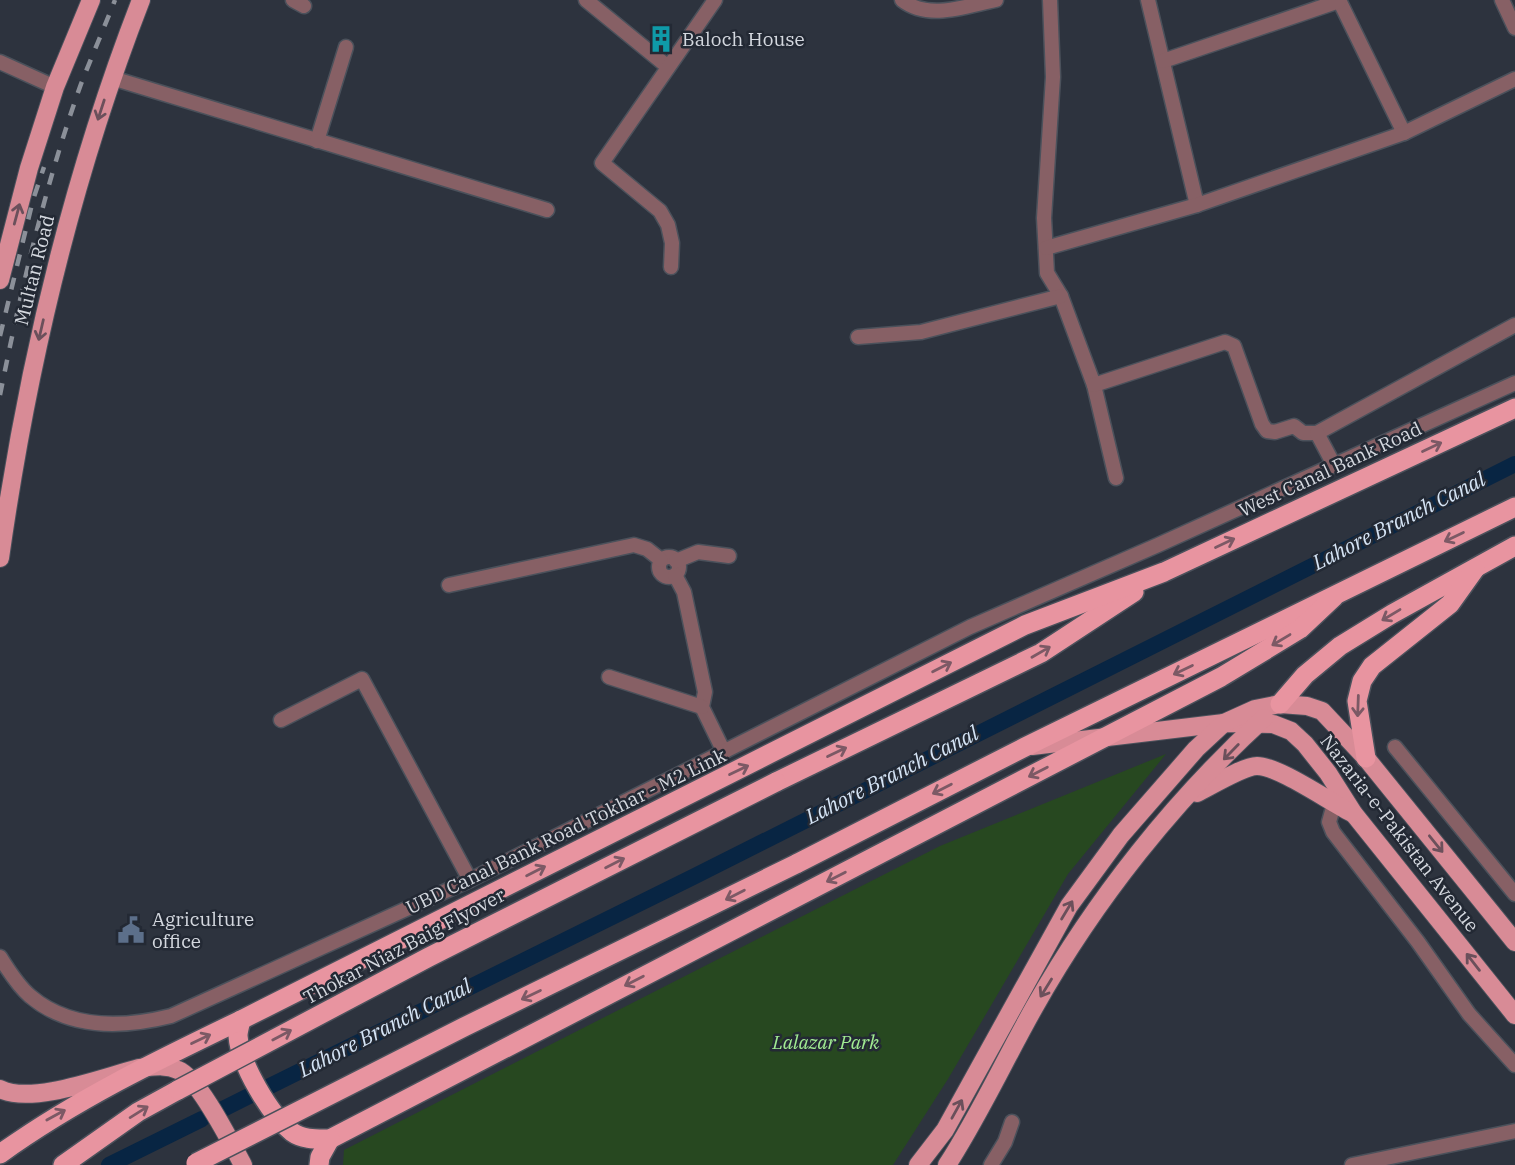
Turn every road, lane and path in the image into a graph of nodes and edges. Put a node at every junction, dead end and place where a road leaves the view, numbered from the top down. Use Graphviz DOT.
graph roads {
  1 [pos="91,0"];
  2 [pos="141,0"];
  3 [pos="586,0"];
  4 [pos="714,0"];
  5 [pos="902,0"];
  6 [pos="996,0"];
  7 [pos="1050,0"];
  8 [pos="1148,0"];
  9 [pos="1339,0"];
  10 [pos="1502,0"];
  11 [pos="1515,28"];
  12 [pos="346,47"];
  13 [pos="1163,61"];
  14 [pos="0,62"];
  15 [pos="668,67"];
  16 [pos="112,78"];
  17 [pos="1515,79"];
  18 [pos="55,87"];
  19 [pos="1404,133"];
  20 [pos="317,141"];
  21 [pos="1198,205"];
  22 [pos="547,210"];
  23 [pos="1046,248"];
  24 [pos="2,258"];
  25 [pos="671,267"];
  26 [pos="0,280"];
  27 [pos="1061,296"];
  28 [pos="1515,325"];
  29 [pos="858,337"];
  30 [pos="1515,383"];
  31 [pos="1094,385"];
  32 [pos="1515,408"];
  33 [pos="1317,433"];
  34 [pos="1334,465"];
  35 [pos="1116,478"];
  36 [pos="1515,507"];
  37 [pos="1515,546"];
  38 [pos="729,556"];
  39 [pos="0,558"];
  40 [pos="671,565"];
  41 [pos="1477,566"];
  42 [pos="1164,572"];
  43 [pos="449,585"];
  44 [pos="1334,597"];
  45 [pos="609,677"];
  46 [pos="1280,704"];
  47 [pos="702,707"];
  48 [pos="281,720"];
  49 [pos="1224,723"];
  50 [pos="1259,723"];
  51 [pos="1105,737"];
  52 [pos="1025,747"];
  53 [pos="1395,747"];
  54 [pos="724,752"];
  55 [pos="1366,758"];
  56 [pos="1186,798"];
  57 [pos="1334,804"];
  58 [pos="1354,814"];
  59 [pos="470,880"];
  60 [pos="1515,894"];
  61 [pos="1515,942"];
  62 [pos="0,957"];
  63 [pos="1515,1015"];
  64 [pos="241,1020"];
  65 [pos="1515,1065"];
  66 [pos="139,1068"];
  67 [pos="0,1090"];
  68 [pos="1012,1122"];
  69 [pos="1515,1131"];
  70 [pos="330,1139"];
  71 [pos="0,1154"];
  72 [pos="63,1165"];
  73 [pos="193,1165"];
  74 [pos="243,1165"];
  75 [pos="318,1165"];
  76 [pos="918,1165"];
  77 [pos="947,1165"];
  78 [pos="991,1165"];
  79 [pos="1352,1165"];
  1 -- 18 [label="main road, Multan Road"];
  2 -- 16 [label="main road, Multan Road"];
  3 -- 15 [label="street"];
  4 -- 15 [label="street"];
  5 -- 6 [label="street"];
  7 -- 23 [label="street"];
  8 -- 13 [label="street"];
  9 -- 13 [label="street"];
  9 -- 19 [label="street"];
  10 -- 11 [label="street"];
  12 -- 20 [label="street"];
  13 -- 21 [label="street"];
  14 -- 18 [label="street"];
  15 -- 25 [label="street"];
  16 -- 20 [label="street"];
  16 -- 39 [label="main road, Multan Road, one-way"];
  17 -- 19 [label="street"];
  24 -- 18 [label="main road, Multan Road, one-way"];
  19 -- 21 [label="street"];
  20 -- 22 [label="street"];
  21 -- 23 [label="street"];
  23 -- 27 [label="street"];
  24 -- 26 [label="main road, Multan Road"];
  27 -- 29 [label="street"];
  27 -- 31 [label="street"];
  28 -- 33 [label="street"];
  30 -- 34 [label="street"];
  31 -- 33 [label="street"];
  31 -- 35 [label="street"];
  42 -- 32 [label="highway, West Canal Bank Road, one-way"];
  33 -- 34 [label="street"];
  34 -- 54 [label="street"];
  36 -- 44 [label="highway, one-way"];
  37 -- 41 [label="highway"];
  38 -- 40 [label="street"];
  40 -- 43 [label="street"];
  40 -- 47 [label="street"];
  41 -- 46 [label="highway, one-way"];
  41 -- 55 [label="highway, one-way"];
  64 -- 42 [label="highway, UBD Canal Bank Road Tokhar - M2 Link, one-way"];
  72 -- 42 [label="highway, Thokar Niaz Baig Flyover, one-way, bridge"];
  44 -- 51 [label="highway, one-way"];
  44 -- 52 [label="highway, one-way"];
  45 -- 47 [label="street"];
  46 -- 49 [label="main road"];
  46 -- 50 [label="main road"];
  46 -- 55 [label="main road, Nazaria-e-Pakistan Avenue"];
  47 -- 54 [label="street"];
  48 -- 59 [label="street"];
  49 -- 50 [label="main road, Nazaria-e-Pakistan Avenue"];
  49 -- 51 [label="main road"];
  76 -- 49 [label="main road, one-way"];
  50 -- 56 [label="main road, one-way"];
  50 -- 58 [label="main road, Nazaria-e-Pakistan Avenue"];
  51 -- 52 [label="main road"];
  51 -- 70 [label="highway, one-way"];
  52 -- 73 [label="highway, one-way, bridge"];
  53 -- 60 [label="street"];
  54 -- 59 [label="street"];
  55 -- 61 [label="main road, Nazaria-e-Pakistan Avenue, one-way"];
  56 -- 57 [label="main road"];
  56 -- 77 [label="main road, one-way"];
  57 -- 58 [label="main road"];
  57 -- 65 [label="street"];
  63 -- 58 [label="main road, Nazaria-e-Pakistan Avenue, one-way"];
  59 -- 62 [label="street"];
  66 -- 64 [label="highway, UBD Canal Bank Road Tokhar - M2 Link, one-way"];
  64 -- 70 [label="highway"];
  66 -- 67 [label="main road"];
  71 -- 66 [label="highway, UBD Canal Bank Road Tokhar - M2 Link, one-way"];
  66 -- 74 [label="main road, bridge"];
  68 -- 78 [label="street"];
  69 -- 79 [label="street"];
  70 -- 75 [label="highway"];
}
